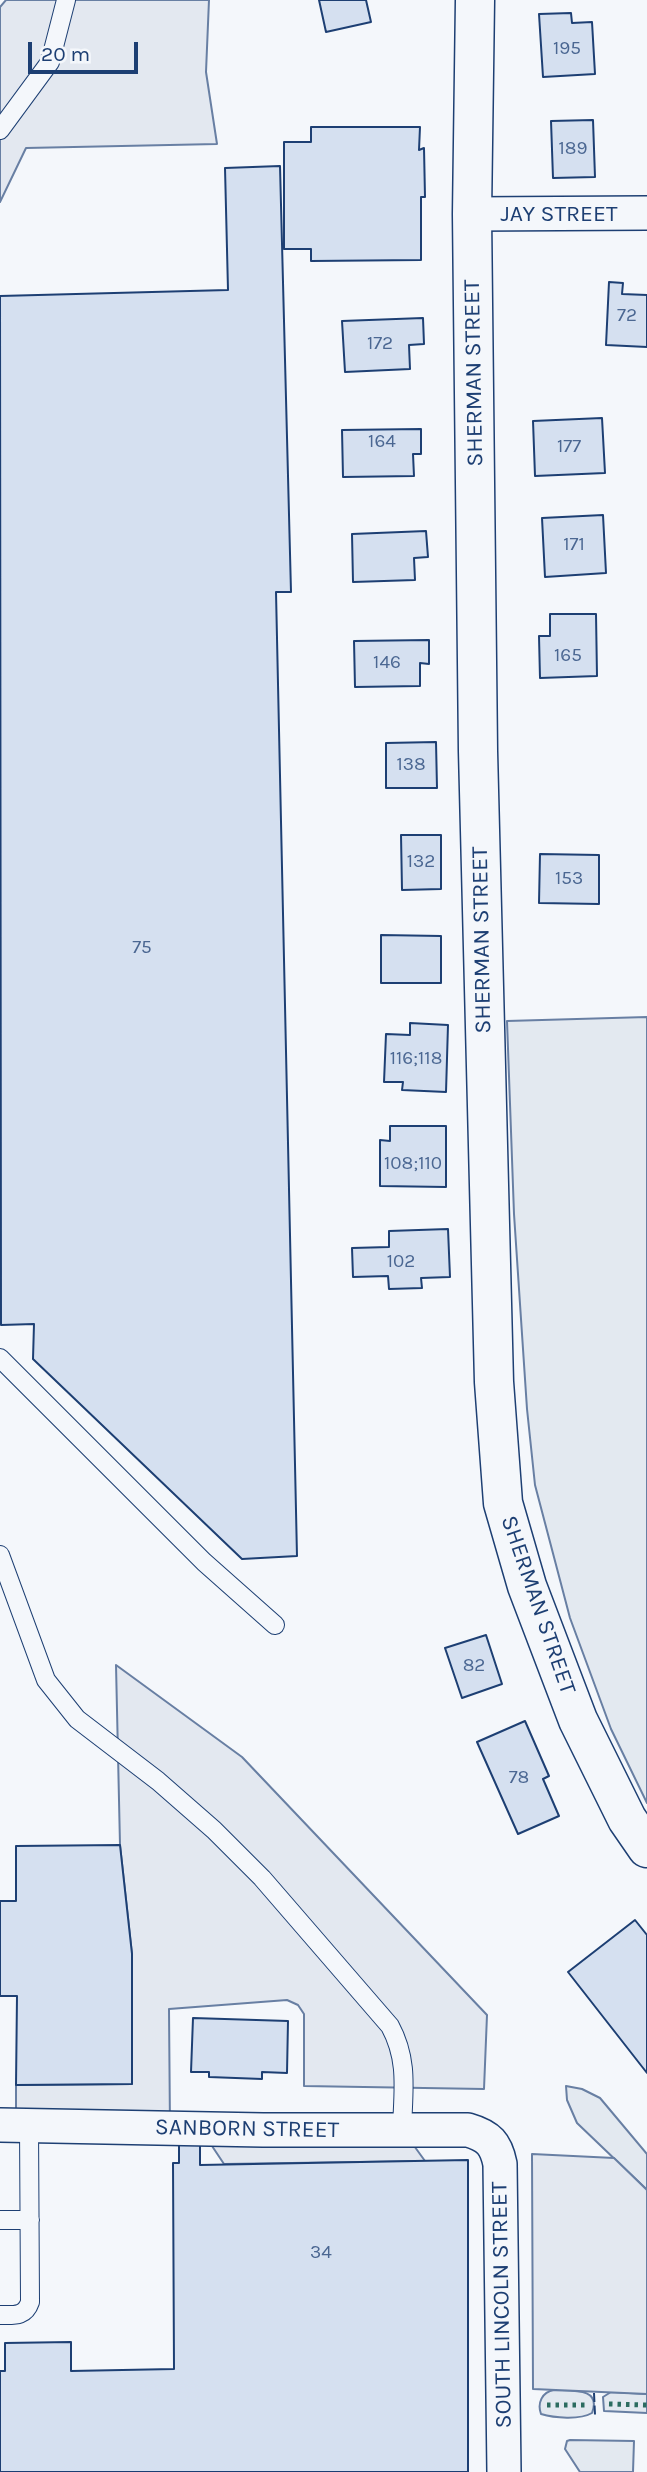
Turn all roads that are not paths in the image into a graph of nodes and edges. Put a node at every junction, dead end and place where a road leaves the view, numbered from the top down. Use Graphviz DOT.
graph roads {
  1 [pos="66,0"];
  2 [pos="475,0"];
  3 [pos="0,130"];
  4 [pos="647,213"];
  5 [pos="472,214"];
  6 [pos="0,1358"];
  7 [pos="0,1555"];
  8 [pos="275,1625"];
  9 [pos="647,1848"];
  10 [pos="15,2126"];
  11 [pos="402,2130"];
  12 [pos="491,2140"];
  13 [pos="0,2220"];
  14 [pos="30,2220"];
  15 [pos="0,2315"];
  16 [pos="504,2472"];
  1 -- 3 [label="lane"];
  2 -- 5 [label="street, SHERMAN STREET"];
  4 -- 5 [label="street, JAY STREET"];
  5 -- 9 [label="street, SHERMAN STREET"];
  6 -- 8 [label="lane"];
  7 -- 11 [label="lane"];
  10 -- 11 [label="street, SANBORN STREET"];
  10 -- 14 [label="lane"];
  11 -- 12 [label="street, SANBORN STREET"];
  12 -- 16 [label="street, SOUTH LINCOLN STREET"];
  13 -- 14 [label="lane"];
  14 -- 15 [label="lane"];
}
